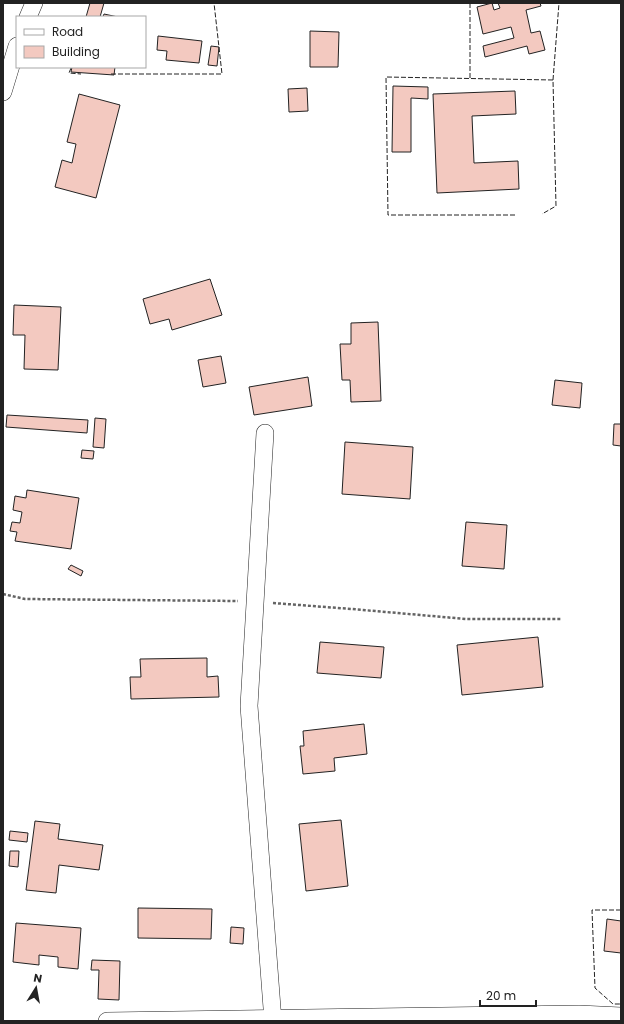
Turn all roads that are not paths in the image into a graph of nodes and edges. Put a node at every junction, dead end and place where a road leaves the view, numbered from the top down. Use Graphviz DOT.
graph roads {
  1 [pos="34,3"];
  2 [pos="28,16"];
  3 [pos="16,49"];
  4 [pos="3,92"];
  5 [pos="264,433"];
  6 [pos="621,1016"];
  7 [pos="273,1020"];
  8 [pos="107,1021"];
  1 -- 2 [label="street"];
  3 -- 4 [label="street"];
  5 -- 7 [label="street"];
  6 -- 7 [label="street"];
  7 -- 8 [label="street"];
}
